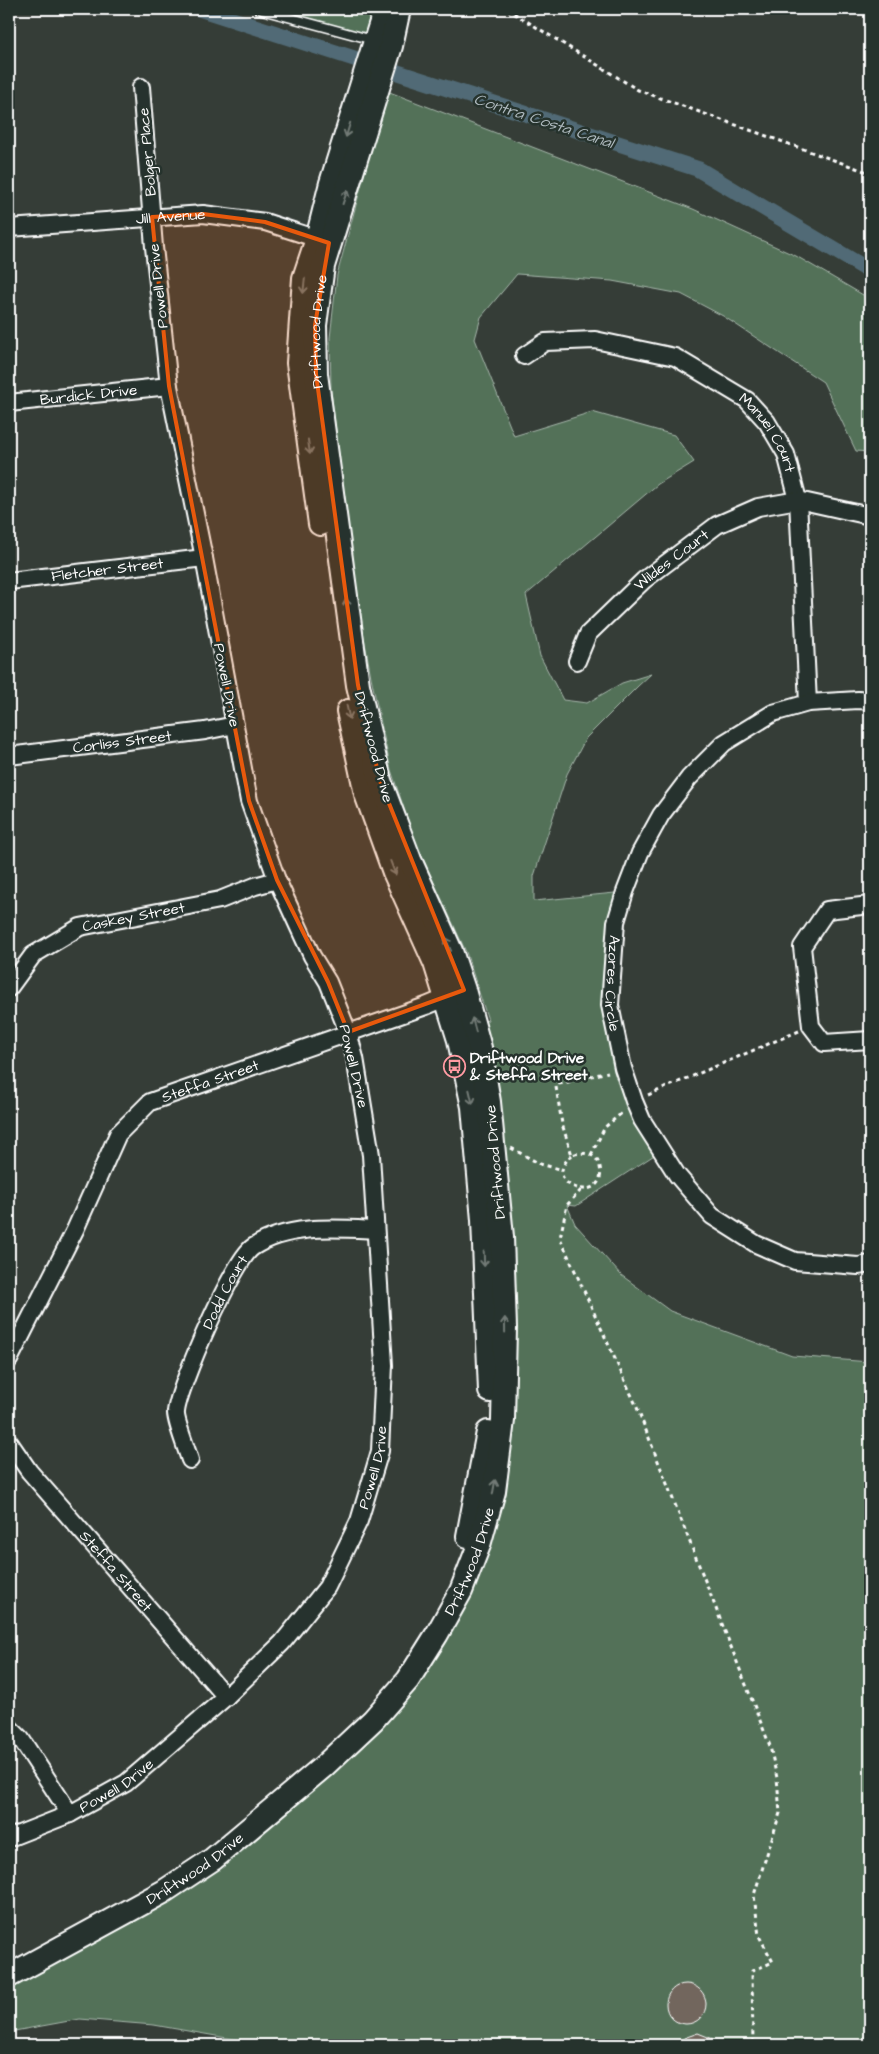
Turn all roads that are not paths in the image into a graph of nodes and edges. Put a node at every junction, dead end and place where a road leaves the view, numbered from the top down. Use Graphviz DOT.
graph roads {
  1 [pos="258,9"];
  2 [pos="385,9"];
  3 [pos="399,9"];
  4 [pos="383,44"];
  5 [pos="141,87"];
  6 [pos="152,217"];
  7 [pos="9,228"];
  8 [pos="323,241"];
  9 [pos="524,356"];
  10 [pos="169,386"];
  11 [pos="9,403"];
  12 [pos="798,500"];
  13 [pos="870,516"];
  14 [pos="204,558"];
  15 [pos="9,580"];
  16 [pos="577,661"];
  17 [pos="870,700"];
  18 [pos="808,703"];
  19 [pos="235,725"];
  20 [pos="9,756"];
  21 [pos="277,880"];
  22 [pos="870,905"];
  23 [pos="9,988"];
  24 [pos="455,994"];
  25 [pos="348,1032"];
  26 [pos="870,1040"];
  27 [pos="376,1230"];
  28 [pos="870,1264"];
  29 [pos="9,1360"];
  30 [pos="9,1442"];
  31 [pos="190,1460"];
  32 [pos="226,1696"];
  33 [pos="9,1727"];
  34 [pos="70,1814"];
  35 [pos="9,1838"];
  36 [pos="9,1963"];
  37 [pos="9,1976"];
  1 -- 4 [label="lane"];
  2 -- 4 [label="street, Driftwood Drive"];
  3 -- 4 [label="street, Driftwood Drive"];
  4 -- 8 [label="street, Driftwood Drive"];
  5 -- 6 [label="street, Bolger Place"];
  6 -- 7 [label="street, Jill Avenue"];
  6 -- 8 [label="street, Jill Avenue"];
  6 -- 10 [label="street, Powell Drive"];
  8 -- 24 [label="street, Driftwood Drive"];
  9 -- 12 [label="street, Manuel Court"];
  10 -- 11 [label="street, Burdick Drive"];
  10 -- 14 [label="street, Powell Drive"];
  12 -- 13 [label="street"];
  12 -- 16 [label="street, Wildes Court"];
  12 -- 18 [label="street, Manuel Court"];
  14 -- 15 [label="street, Fletcher Street"];
  14 -- 19 [label="street, Powell Drive"];
  17 -- 18 [label="street, Azores Circle"];
  18 -- 28 [label="street, Azores Circle"];
  19 -- 20 [label="street, Corliss Street"];
  19 -- 21 [label="street, Powell Drive"];
  21 -- 23 [label="street, Caskey Street"];
  21 -- 25 [label="street, Powell Drive"];
  22 -- 26 [label="street"];
  24 -- 25 [label="street, Steffa Street"];
  24 -- 36 [label="street, Driftwood Drive, one-way"];
  37 -- 24 [label="street, Driftwood Drive, one-way"];
  25 -- 27 [label="street, Powell Drive"];
  25 -- 29 [label="street, Steffa Street"];
  27 -- 31 [label="street, Dodd Court"];
  27 -- 32 [label="street, Powell Drive"];
  30 -- 32 [label="street, Steffa Street"];
  32 -- 34 [label="street, Powell Drive"];
  33 -- 34 [label="street"];
  34 -- 35 [label="street, Powell Drive"];
}
